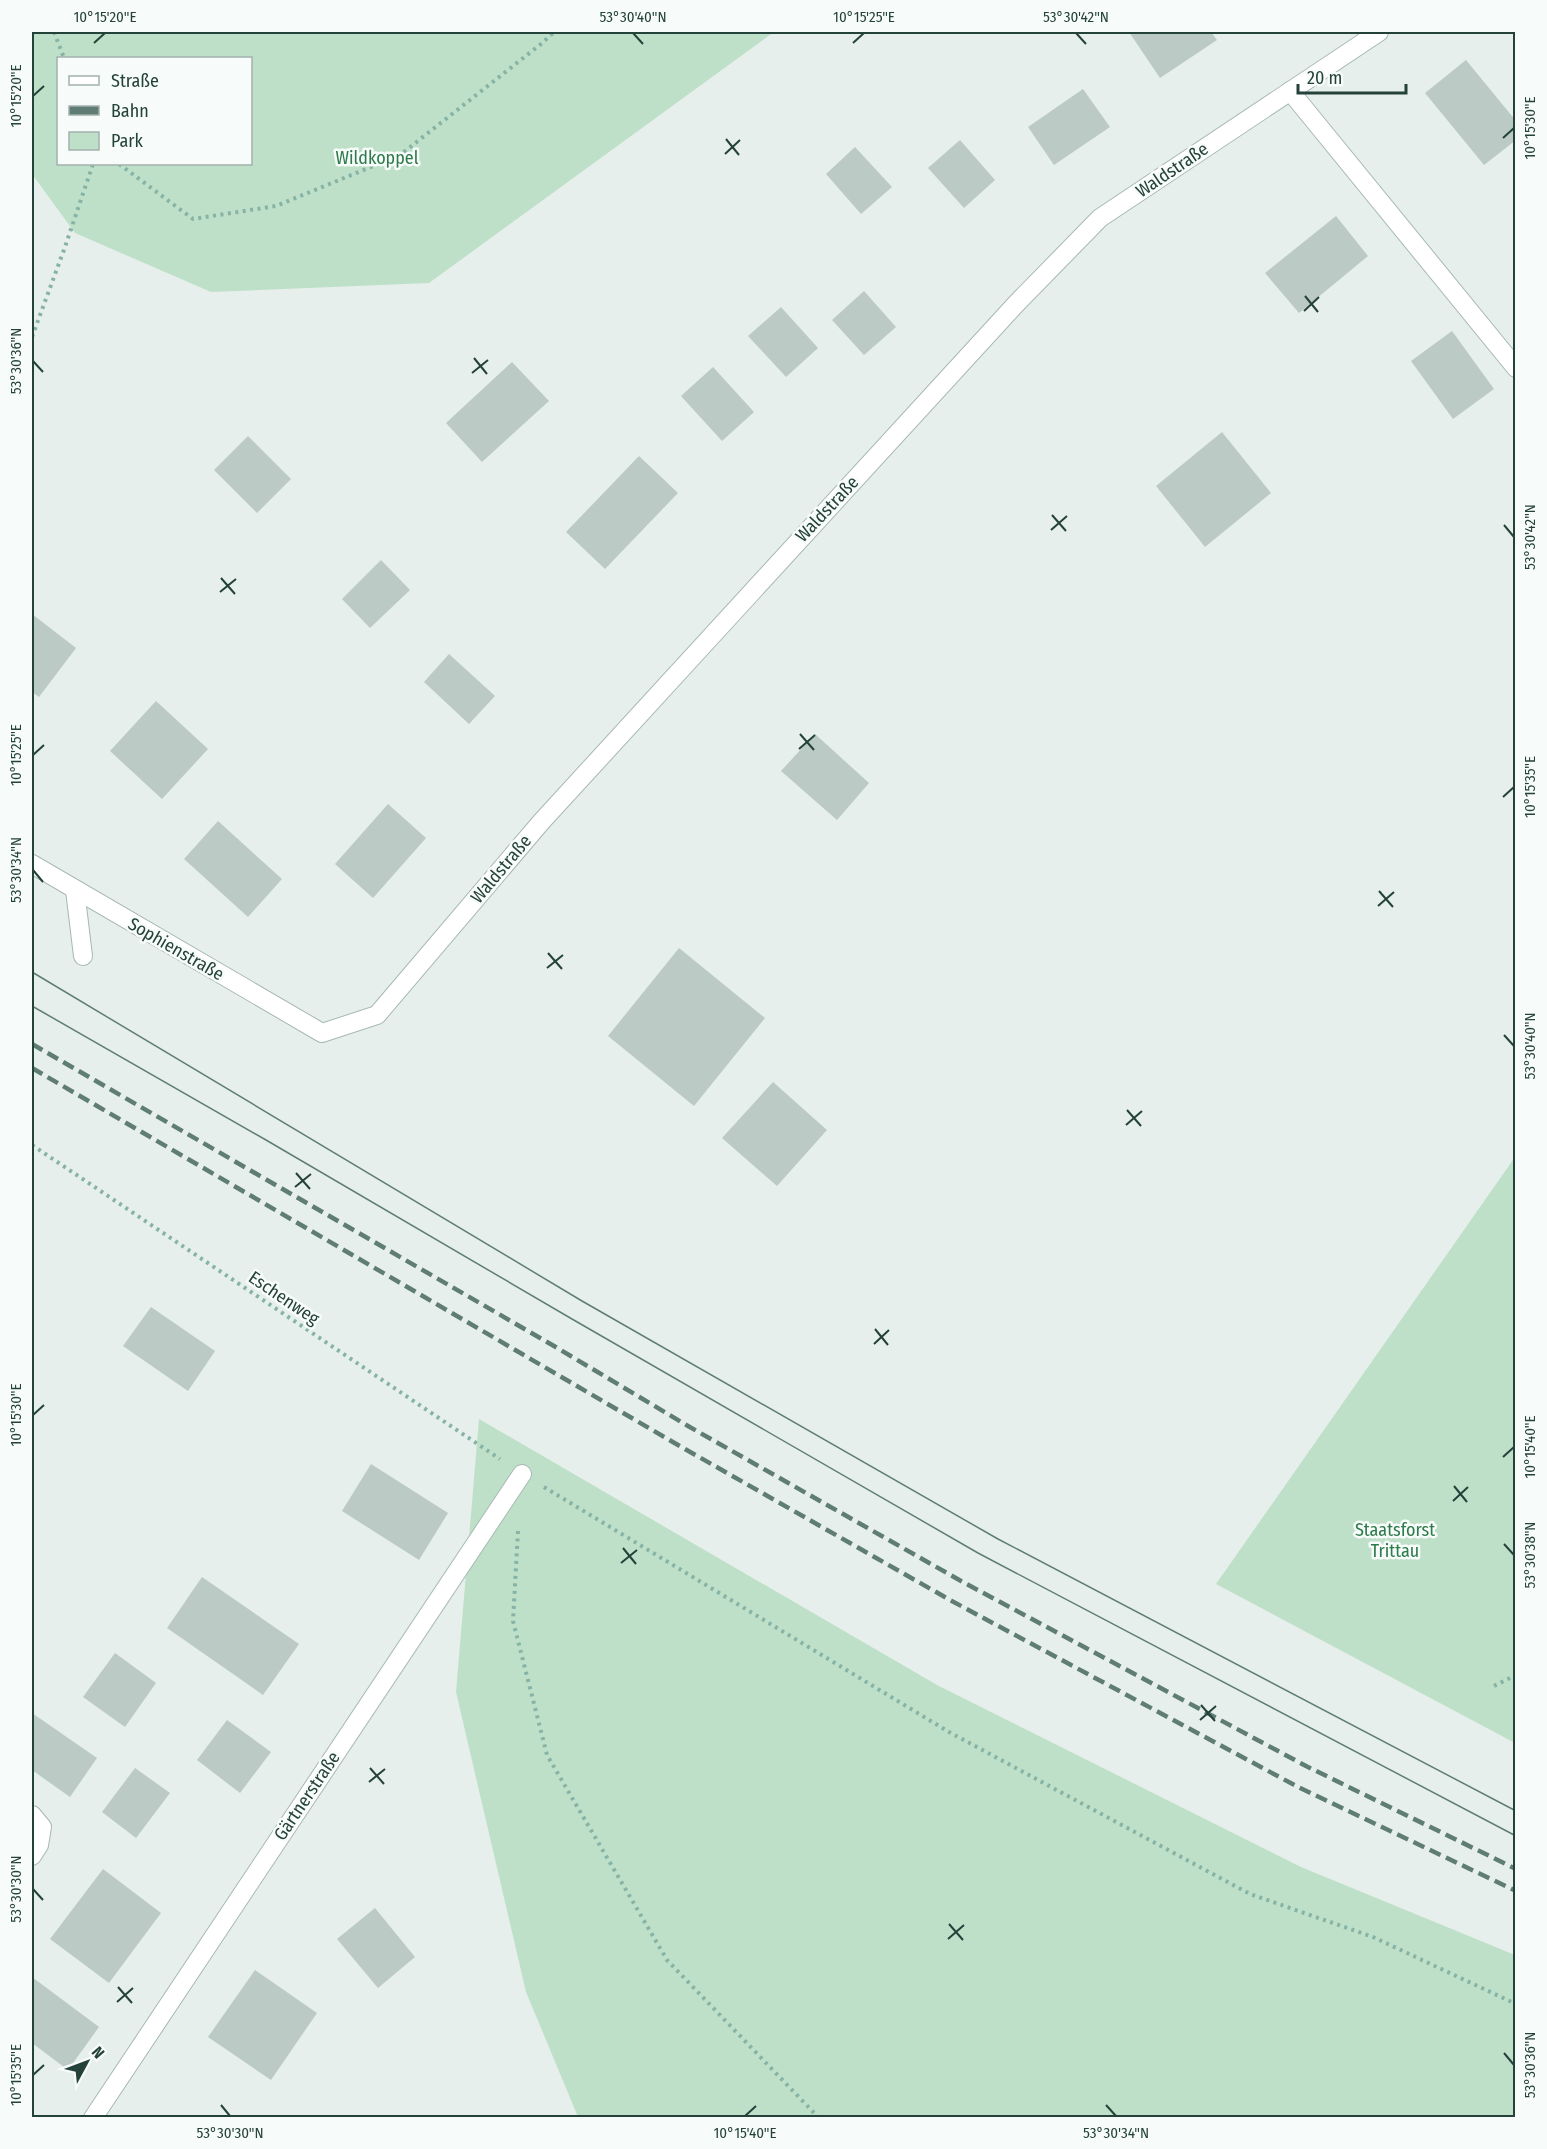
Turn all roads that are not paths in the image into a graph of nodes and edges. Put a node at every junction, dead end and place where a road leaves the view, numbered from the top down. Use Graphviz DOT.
graph roads {
  1 [pos="1379,32"];
  2 [pos="1290,91"];
  3 [pos="1515,368"];
  4 [pos="32,864"];
  5 [pos="75,890"];
  6 [pos="83,956"];
  7 [pos="322,1033"];
  8 [pos="522,1474"];
  9 [pos="32,1815"];
  10 [pos="32,1856"];
  11 [pos="93,2118"];
  1 -- 2 [label="street, Waldstraße"];
  2 -- 3 [label="street"];
  2 -- 7 [label="street, Waldstraße"];
  4 -- 5 [label="street, Sophienstraße"];
  5 -- 6 [label="street"];
  5 -- 7 [label="street, Sophienstraße"];
  8 -- 11 [label="street, Gärtnerstraße"];
  9 -- 10 [label="street"];
}
